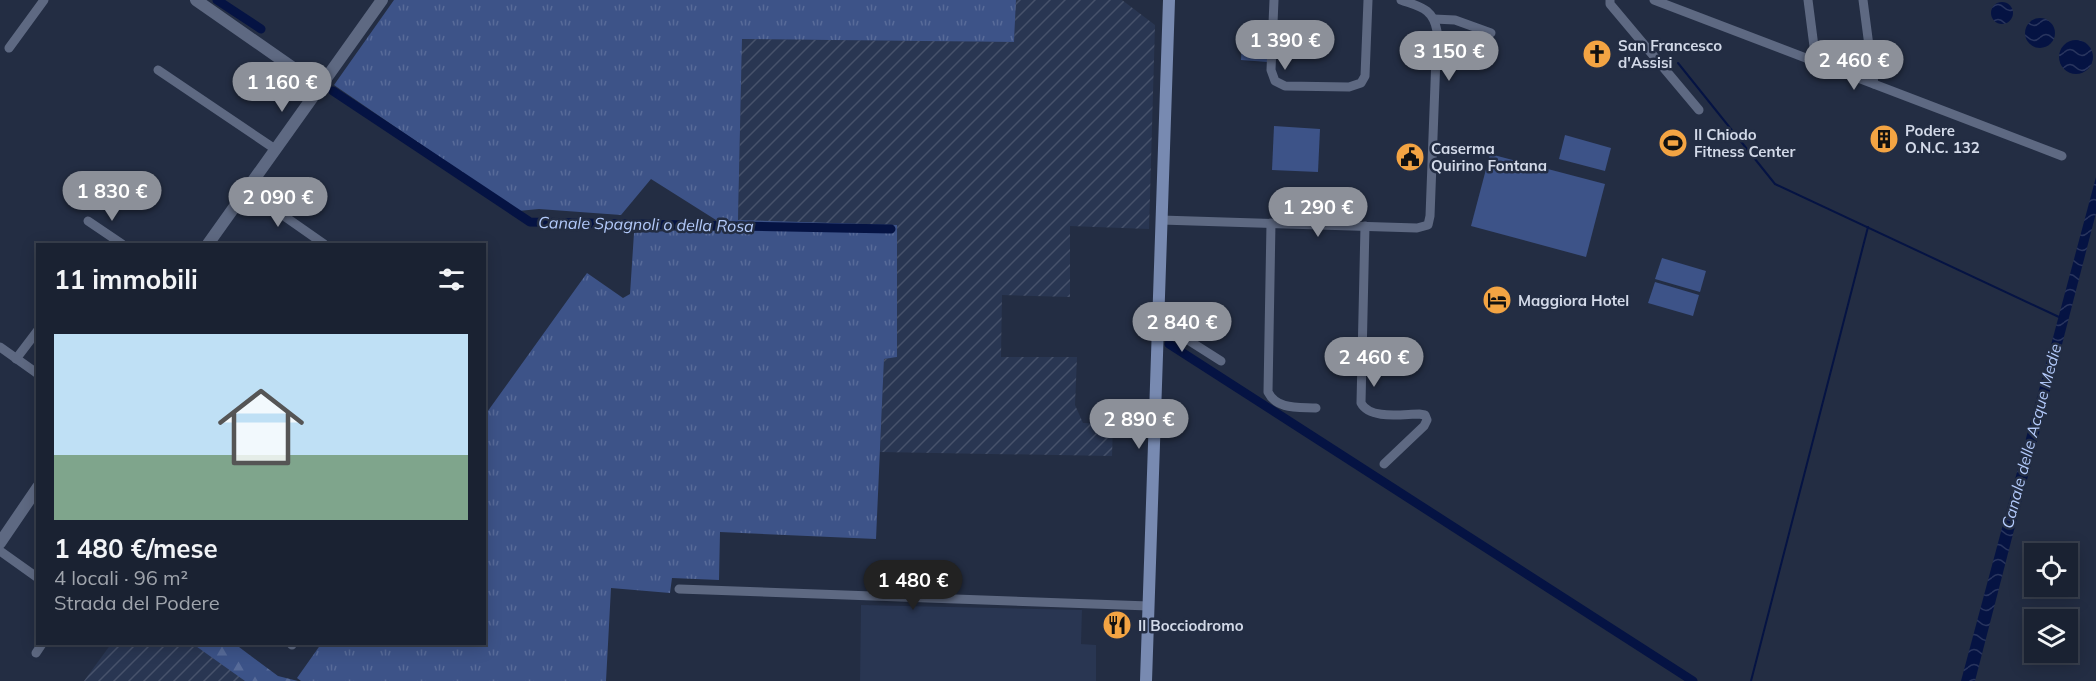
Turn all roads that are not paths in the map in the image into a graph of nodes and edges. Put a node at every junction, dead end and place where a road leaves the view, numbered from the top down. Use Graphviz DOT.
graph roads {
  1 [pos="44,0"];
  2 [pos="196,0"];
  3 [pos="382,0"];
  4 [pos="1169,0"];
  5 [pos="1274,0"];
  6 [pos="1368,0"];
  7 [pos="1401,0"];
  8 [pos="1610,0"];
  9 [pos="1654,0"];
  10 [pos="1686,0"];
  11 [pos="1808,0"];
  12 [pos="1863,0"];
  13 [pos="1682,10"];
  14 [pos="1434,19"];
  15 [pos="1491,33"];
  16 [pos="9,48"];
  17 [pos="1816,62"];
  18 [pos="158,70"];
  19 [pos="1874,84"];
  20 [pos="319,86"];
  21 [pos="1699,110"];
  22 [pos="275,149"];
  23 [pos="2062,156"];
  24 [pos="247,190"];
  25 [pos="1161,220"];
  26 [pos="88,221"];
  27 [pos="1271,223"];
  28 [pos="1365,226"];
  29 [pos="121,243"];
  30 [pos="209,243"];
  31 [pos="323,243"];
  32 [pos="1158,321"];
  33 [pos="36,333"];
  34 [pos="0,347"];
  35 [pos="16,359"];
  36 [pos="1221,362"];
  37 [pos="36,373"];
  38 [pos="1316,408"];
  39 [pos="1384,464"];
  40 [pos="36,491"];
  41 [pos="0,543"];
  42 [pos="0,551"];
  43 [pos="36,577"];
  44 [pos="679,589"];
  45 [pos="1149,606"];
  46 [pos="41,645"];
  47 [pos="36,653"];
  48 [pos="1146,681"];
  1 -- 16 [label="street"];
  2 -- 20 [label="street"];
  3 -- 20 [label="street"];
  4 -- 25 [label="main road"];
  5 -- 6 [label="street"];
  7 -- 14 [label="street"];
  8 -- 21 [label="street"];
  9 -- 13 [label="street"];
  10 -- 13 [label="street"];
  11 -- 17 [label="street"];
  12 -- 19 [label="street"];
  13 -- 17 [label="street"];
  14 -- 15 [label="street"];
  14 -- 28 [label="street"];
  17 -- 19 [label="street"];
  18 -- 22 [label="street"];
  19 -- 23 [label="street"];
  20 -- 22 [label="street"];
  22 -- 24 [label="street"];
  24 -- 30 [label="street"];
  24 -- 31 [label="street"];
  25 -- 27 [label="street"];
  25 -- 32 [label="main road"];
  26 -- 29 [label="street"];
  27 -- 28 [label="street"];
  27 -- 38 [label="street"];
  28 -- 39 [label="street"];
  32 -- 36 [label="street"];
  32 -- 45 [label="main road"];
  33 -- 35 [label="street"];
  34 -- 35 [label="street"];
  35 -- 37 [label="street"];
  40 -- 41 [label="street"];
  42 -- 43 [label="street"];
  44 -- 45 [label="street"];
  45 -- 48 [label="main road"];
  46 -- 47 [label="street"];
}
